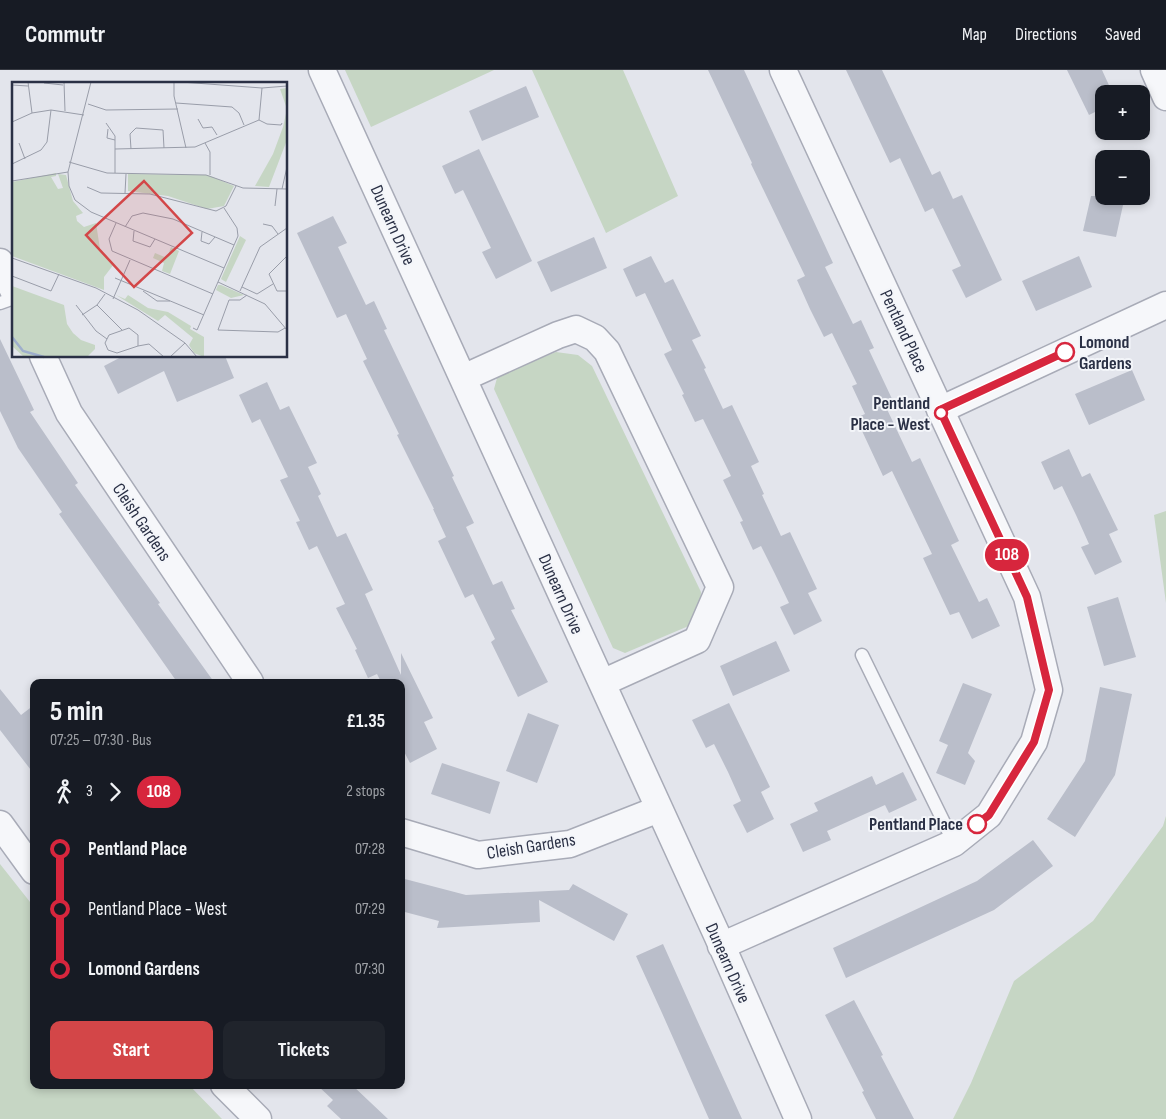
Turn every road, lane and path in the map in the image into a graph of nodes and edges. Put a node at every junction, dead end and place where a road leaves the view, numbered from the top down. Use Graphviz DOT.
graph roads {
  1 [pos="322,70"];
  2 [pos="783,70"];
  3 [pos="1154,70"];
  4 [pos="1166,97"];
  5 [pos="0,262"];
  6 [pos="12,288"];
  7 [pos="12,299"];
  8 [pos="0,303"];
  9 [pos="1166,305"];
  10 [pos="44,358"];
  11 [pos="463,378"];
  12 [pos="940,410"];
  13 [pos="862,655"];
  14 [pos="248,679"];
  15 [pos="602,683"];
  16 [pos="659,808"];
  17 [pos="0,824"];
  18 [pos="405,833"];
  19 [pos="954,843"];
  20 [pos="30,866"];
  21 [pos="721,946"];
  22 [pos="228,1089"];
  23 [pos="258,1119"];
  24 [pos="798,1119"];
  1 -- 11 [label="street, Dunearn Drive"];
  2 -- 12 [label="street, Pentland Place"];
  3 -- 4 [label="street"];
  5 -- 6 [label="street"];
  7 -- 8 [label="lane"];
  9 -- 12 [label="street"];
  10 -- 14 [label="street, Cleish Gardens"];
  11 -- 15 [label="street, Dunearn Drive"];
  11 -- 15 [label="street"];
  12 -- 19 [label="street, Pentland Place"];
  13 -- 19 [label="lane"];
  15 -- 16 [label="street, Dunearn Drive"];
  16 -- 18 [label="street, Cleish Gardens"];
  16 -- 21 [label="street, Dunearn Drive"];
  17 -- 20 [label="street"];
  19 -- 21 [label="street, Pentland Place"];
  21 -- 24 [label="street, Dunearn Drive"];
  22 -- 23 [label="street"];
}
